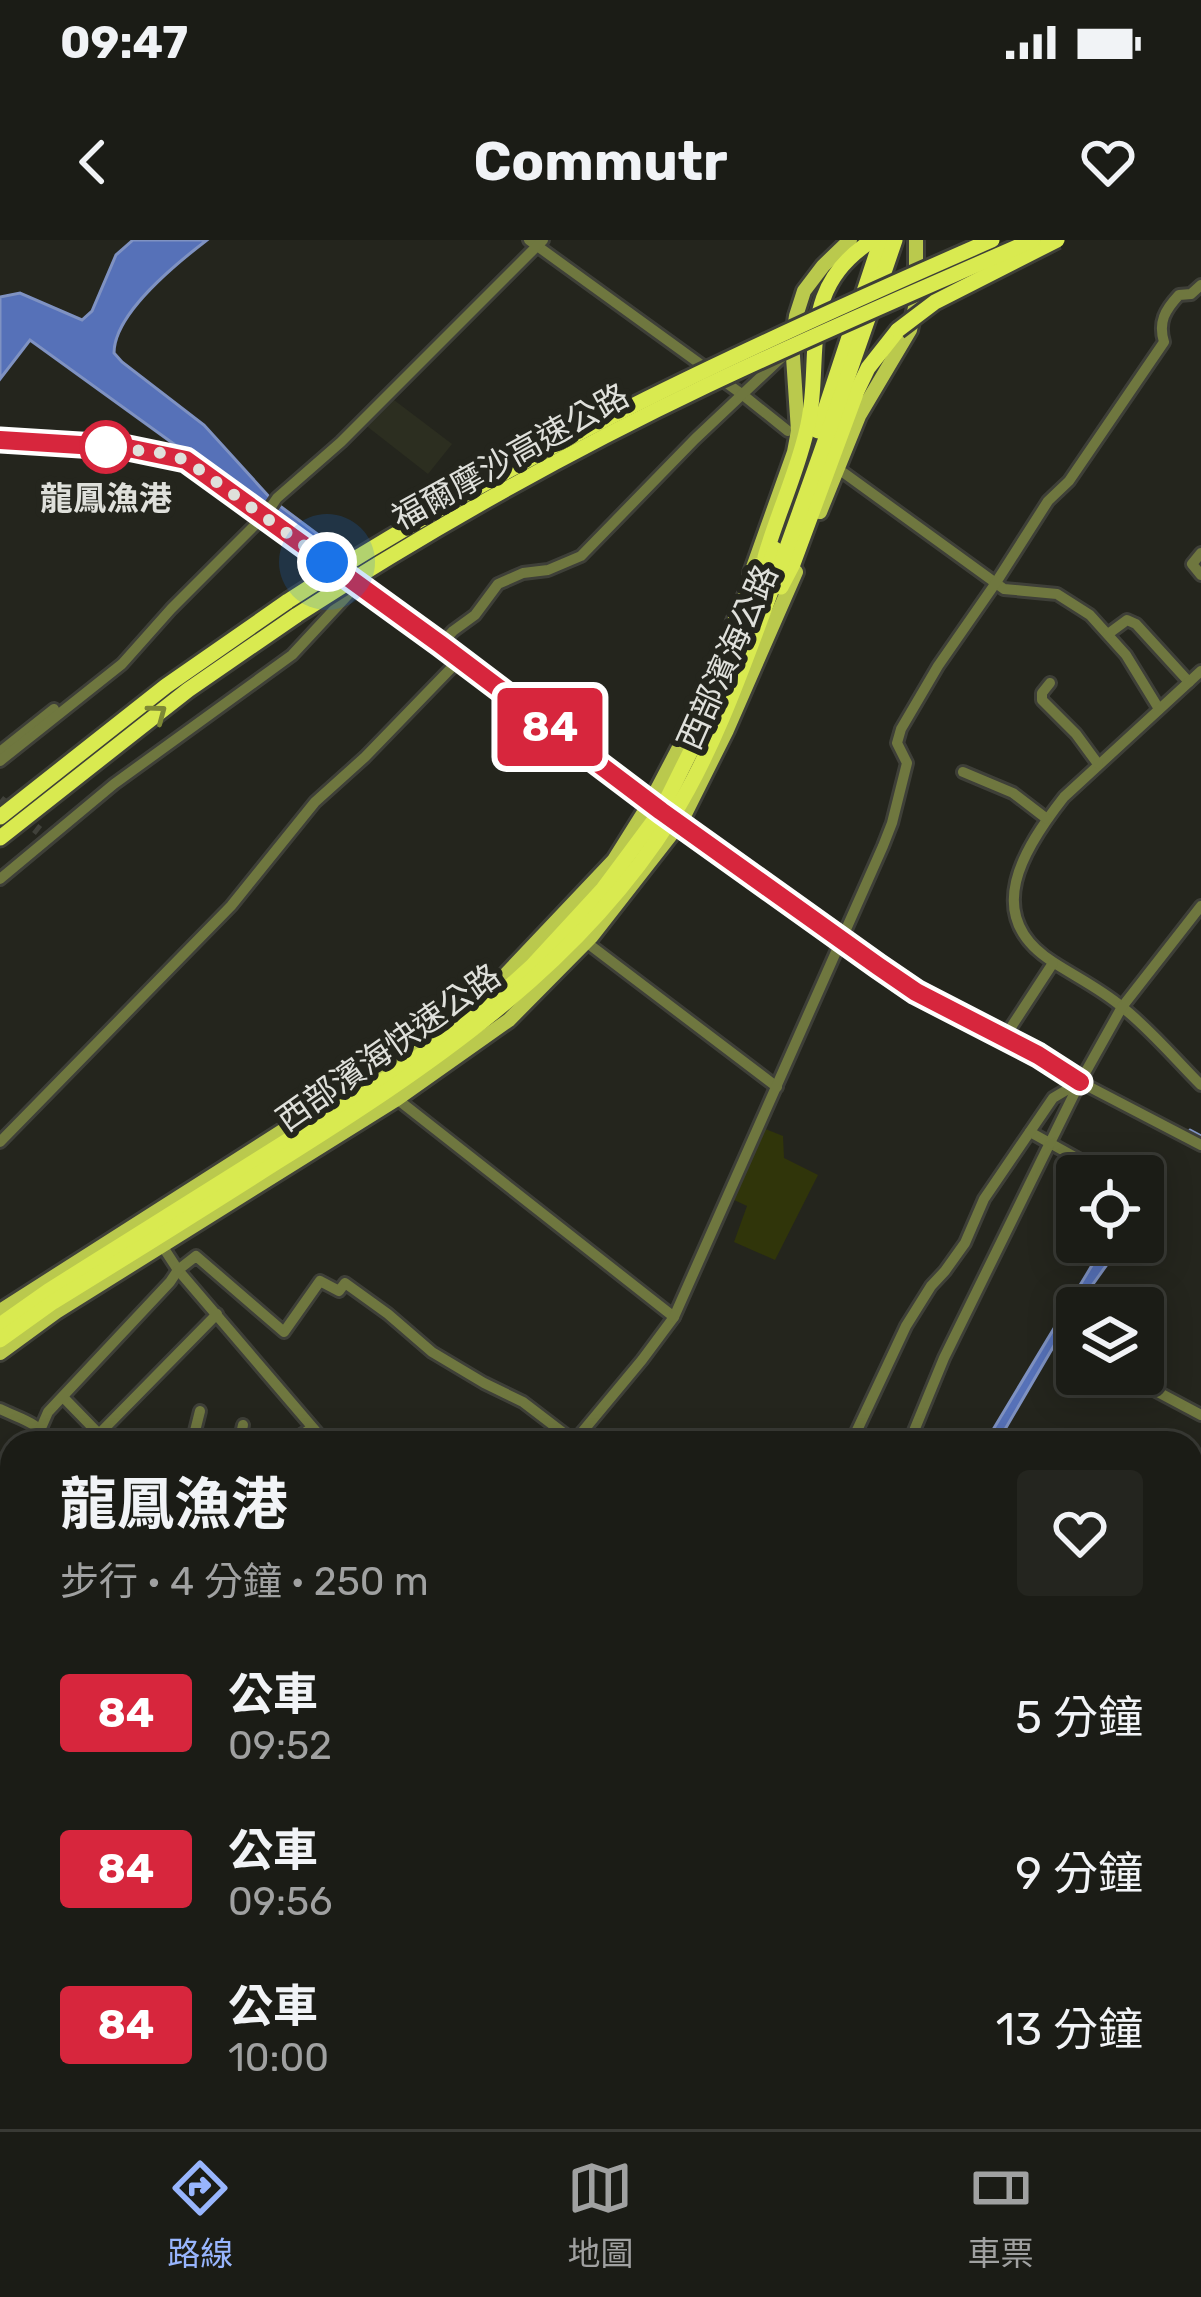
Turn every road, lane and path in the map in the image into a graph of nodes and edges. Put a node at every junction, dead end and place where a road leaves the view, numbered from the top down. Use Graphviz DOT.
graph roads {
  1 [pos="850,240"];
  2 [pos="877,240"];
  3 [pos="895,240"];
  4 [pos="916,240"];
  5 [pos="992,240"];
  6 [pos="1033,240"];
  7 [pos="1057,240"];
  8 [pos="536,242"];
  9 [pos="1201,286"];
  10 [pos="793,352"];
  11 [pos="743,395"];
  12 [pos="788,430"];
  13 [pos="0,440"];
  14 [pos="844,473"];
  15 [pos="265,514"];
  16 [pos="1201,553"];
  17 [pos="1201,575"];
  18 [pos="358,584"];
  19 [pos="995,584"];
  20 [pos="293,608"];
  21 [pos="743,633"];
  22 [pos="1108,634"];
  23 [pos="446,639"];
  24 [pos="134,650"];
  25 [pos="460,659"];
  26 [pos="1201,671"];
  27 [pos="1189,682"];
  28 [pos="1050,683"];
  29 [pos="1159,709"];
  30 [pos="0,752"];
  31 [pos="0,761"];
  32 [pos="1098,764"];
  33 [pos="963,772"];
  34 [pos="666,813"];
  35 [pos="0,817"];
  36 [pos="1047,819"];
  37 [pos="0,838"];
  38 [pos="0,879"];
  39 [pos="1201,905"];
  40 [pos="841,940"];
  41 [pos="586,942"];
  42 [pos="1053,963"];
  43 [pos="1122,1007"];
  44 [pos="492,1016"];
  45 [pos="1004,1038"];
  46 [pos="444,1066"];
  47 [pos="403,1068"];
  48 [pos="1080,1082"];
  49 [pos="1201,1085"];
  50 [pos="777,1087"];
  51 [pos="398,1099"];
  52 [pos="300,1120"];
  53 [pos="1030,1132"];
  54 [pos="0,1142"];
  55 [pos="1051,1142"];
  56 [pos="1201,1145"];
  57 [pos="1073,1155"];
  58 [pos="154,1232"];
  59 [pos="178,1270"];
  60 [pos="0,1311"];
  61 [pos="217,1314"];
  62 [pos="674,1317"];
  63 [pos="0,1325"];
  64 [pos="0,1340"];
  65 [pos="0,1353"];
  66 [pos="1163,1395"];
  67 [pos="64,1396"];
  68 [pos="0,1409"];
  69 [pos="200,1411"];
  70 [pos="1201,1415"];
  71 [pos="243,1425"];
  72 [pos="41,1428"];
  73 [pos="313,1428"];
  74 [pos="38,1431"];
  75 [pos="43,1431"];
  76 [pos="96,1431"];
  77 [pos="102,1431"];
  78 [pos="195,1431"];
  79 [pos="241,1431"];
  80 [pos="308,1431"];
  81 [pos="316,1431"];
  82 [pos="560,1431"];
  83 [pos="583,1431"];
  84 [pos="856,1431"];
  85 [pos="914,1431"];
  1 -- 10 [label="main road, 西部濱海公路"];
  2 -- 21 [label="highway, 西部濱海快速公路"];
  2 -- 21 [label="highway, bridge"];
  3 -- 21 [label="highway, 西部濱海快速公路"];
  4 -- 34 [label="main road, 西部濱海公路"];
  5 -- 20 [label="highway, 福爾摩沙高速公路, bridge"];
  6 -- 20 [label="highway, 福爾摩沙高速公路, bridge"];
  7 -- 21 [label="highway, bridge"];
  8 -- 11 [label="street"];
  8 -- 15 [label="street"];
  9 -- 19 [label="street"];
  10 -- 11 [label="street"];
  10 -- 21 [label="main road, 西部濱海公路"];
  11 -- 12 [label="street"];
  11 -- 23 [label="street"];
  13 -- 15 [label="street"];
  14 -- 19 [label="street"];
  15 -- 18 [label="street"];
  15 -- 24 [label="street"];
  16 -- 17 [label="street"];
  18 -- 23 [label="street"];
  18 -- 38 [label="street"];
  19 -- 22 [label="street"];
  19 -- 40 [label="street"];
  20 -- 35 [label="highway, 福爾摩沙高速公路"];
  37 -- 20 [label="highway, 福爾摩沙高速公路, one-way"];
  21 -- 34 [label="main road, 西部濱海公路"];
  21 -- 34 [label="highway, 西部濱海快速公路"];
  22 -- 27 [label="street"];
  22 -- 29 [label="street"];
  23 -- 25 [label="street"];
  24 -- 30 [label="street"];
  24 -- 31 [label="street"];
  25 -- 34 [label="street"];
  25 -- 54 [label="street"];
  26 -- 27 [label="street"];
  27 -- 29 [label="street"];
  28 -- 32 [label="street"];
  29 -- 32 [label="street"];
  32 -- 36 [label="street"];
  33 -- 36 [label="street"];
  34 -- 40 [label="street"];
  34 -- 41 [label="main road, 西部濱海公路"];
  34 -- 44 [label="highway, 西部濱海快速公路"];
  34 -- 47 [label="highway, 西部濱海快速公路"];
  34 -- 52 [label="main road, 西部濱海公路"];
  36 -- 42 [label="street"];
  39 -- 43 [label="street"];
  40 -- 45 [label="street"];
  40 -- 50 [label="street"];
  41 -- 46 [label="main road, 西部濱海公路"];
  41 -- 50 [label="street"];
  42 -- 43 [label="street"];
  42 -- 45 [label="street"];
  43 -- 48 [label="street"];
  43 -- 49 [label="street"];
  44 -- 46 [label="highway"];
  44 -- 58 [label="highway, 西部濱海快速公路"];
  45 -- 48 [label="street"];
  46 -- 51 [label="main road, 西部濱海公路"];
  47 -- 52 [label="highway"];
  47 -- 58 [label="highway, 西部濱海快速公路"];
  48 -- 53 [label="street"];
  48 -- 55 [label="street"];
  48 -- 56 [label="street"];
  50 -- 62 [label="street"];
  51 -- 58 [label="main road, 西部濱海公路"];
  51 -- 62 [label="street"];
  52 -- 58 [label="main road, 西部濱海公路"];
  53 -- 55 [label="street"];
  53 -- 84 [label="street"];
  55 -- 57 [label="street"];
  55 -- 85 [label="street"];
  58 -- 59 [label="street"];
  58 -- 60 [label="main road, 西部濱海公路"];
  58 -- 63 [label="highway, 西部濱海快速公路"];
  58 -- 64 [label="highway, 西部濱海快速公路"];
  58 -- 65 [label="main road, 西部濱海公路"];
  59 -- 61 [label="street"];
  59 -- 67 [label="street"];
  59 -- 82 [label="street"];
  61 -- 73 [label="street"];
  61 -- 77 [label="street"];
  62 -- 83 [label="street"];
  66 -- 70 [label="street"];
  67 -- 72 [label="street"];
  67 -- 76 [label="street"];
  68 -- 72 [label="street"];
  69 -- 78 [label="street"];
  71 -- 79 [label="street"];
  72 -- 74 [label="street"];
  72 -- 75 [label="street"];
  73 -- 80 [label="street"];
  73 -- 81 [label="street"];
}
